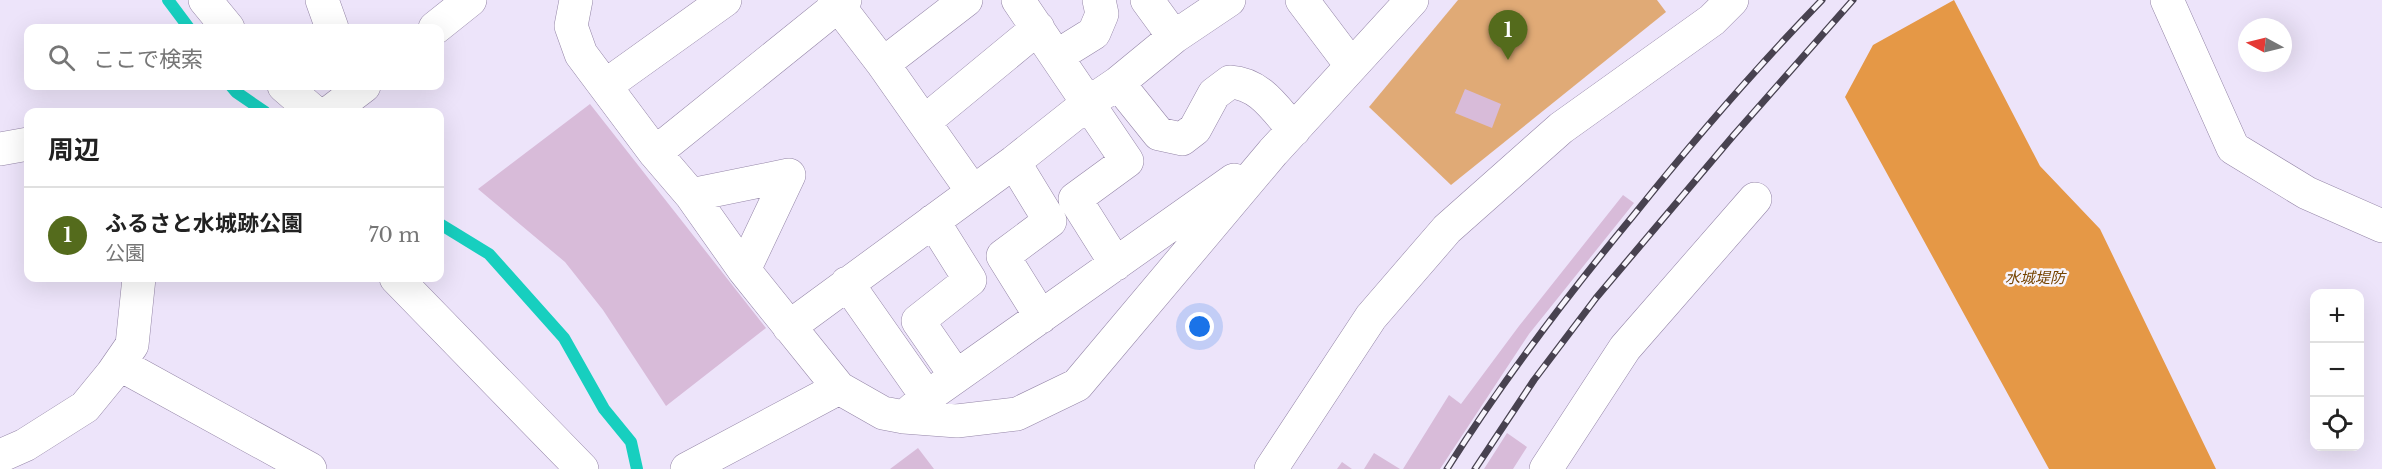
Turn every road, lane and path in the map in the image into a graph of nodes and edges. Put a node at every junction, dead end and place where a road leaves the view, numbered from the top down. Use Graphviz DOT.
graph roads {
  1 [pos="205,0"];
  2 [pos="322,0"];
  3 [pos="470,0"];
  4 [pos="576,0"];
  5 [pos="725,0"];
  6 [pos="966,0"];
  7 [pos="1018,0"];
  8 [pos="1099,0"];
  9 [pos="1147,0"];
  10 [pos="1302,0"];
  11 [pos="1412,0"];
  12 [pos="1732,0"];
  13 [pos="2168,0"];
  14 [pos="839,2"];
  15 [pos="1217,4"];
  16 [pos="225,24"];
  17 [pos="331,24"];
  18 [pos="440,24"];
  19 [pos="1038,28"];
  20 [pos="1174,38"];
  21 [pos="1057,56"];
  22 [pos="883,64"];
  23 [pos="1351,65"];
  24 [pos="1118,83"];
  25 [pos="605,86"];
  26 [pos="289,90"];
  27 [pos="1087,104"];
  28 [pos="309,108"];
  29 [pos="924,122"];
  30 [pos="1283,141"];
  31 [pos="24,145"];
  32 [pos="0,149"];
  33 [pos="656,153"];
  34 [pos="1014,162"];
  35 [pos="973,192"];
  36 [pos="691,195"];
  37 [pos="1755,199"];
  38 [pos="933,221"];
  39 [pos="2382,226"];
  40 [pos="1116,264"];
  41 [pos="744,270"];
  42 [pos="139,282"];
  43 [pos="400,282"];
  44 [pos="847,283"];
  45 [pos="1041,317"];
  46 [pos="789,327"];
  47 [pos="119,364"];
  48 [pos="956,376"];
  49 [pos="839,388"];
  50 [pos="915,407"];
  51 [pos="0,456"];
  52 [pos="310,469"];
  53 [pos="582,469"];
  54 [pos="687,469"];
  55 [pos="1270,469"];
  56 [pos="1547,469"];
  1 -- 16 [label="street"];
  2 -- 17 [label="street"];
  3 -- 18 [label="street"];
  4 -- 25 [label="street"];
  5 -- 25 [label="street"];
  6 -- 22 [label="street"];
  7 -- 19 [label="street"];
  8 -- 21 [label="street"];
  9 -- 20 [label="street"];
  10 -- 23 [label="street"];
  11 -- 23 [label="street"];
  12 -- 55 [label="street"];
  13 -- 39 [label="street"];
  14 -- 22 [label="street"];
  14 -- 33 [label="street"];
  15 -- 20 [label="street"];
  19 -- 21 [label="street"];
  19 -- 29 [label="street"];
  20 -- 24 [label="street"];
  21 -- 27 [label="street"];
  22 -- 29 [label="street"];
  23 -- 30 [label="street"];
  24 -- 27 [label="street"];
  24 -- 30 [label="street"];
  25 -- 33 [label="street"];
  26 -- 28 [label="street"];
  27 -- 34 [label="street"];
  27 -- 40 [label="street"];
  29 -- 35 [label="street"];
  30 -- 40 [label="street"];
  30 -- 50 [label="street"];
  31 -- 32 [label="street"];
  33 -- 36 [label="street"];
  34 -- 35 [label="street"];
  34 -- 45 [label="street"];
  35 -- 38 [label="street"];
  36 -- 41 [label="street"];
  36 -- 41 [label="street"];
  37 -- 56 [label="street"];
  38 -- 44 [label="street"];
  38 -- 48 [label="street"];
  40 -- 45 [label="street"];
  41 -- 46 [label="street"];
  42 -- 47 [label="street"];
  43 -- 53 [label="street"];
  44 -- 46 [label="street"];
  44 -- 50 [label="street"];
  45 -- 48 [label="street"];
  46 -- 49 [label="street"];
  47 -- 51 [label="street"];
  47 -- 52 [label="street"];
  48 -- 50 [label="street"];
  49 -- 50 [label="street"];
  49 -- 54 [label="street"];
}
